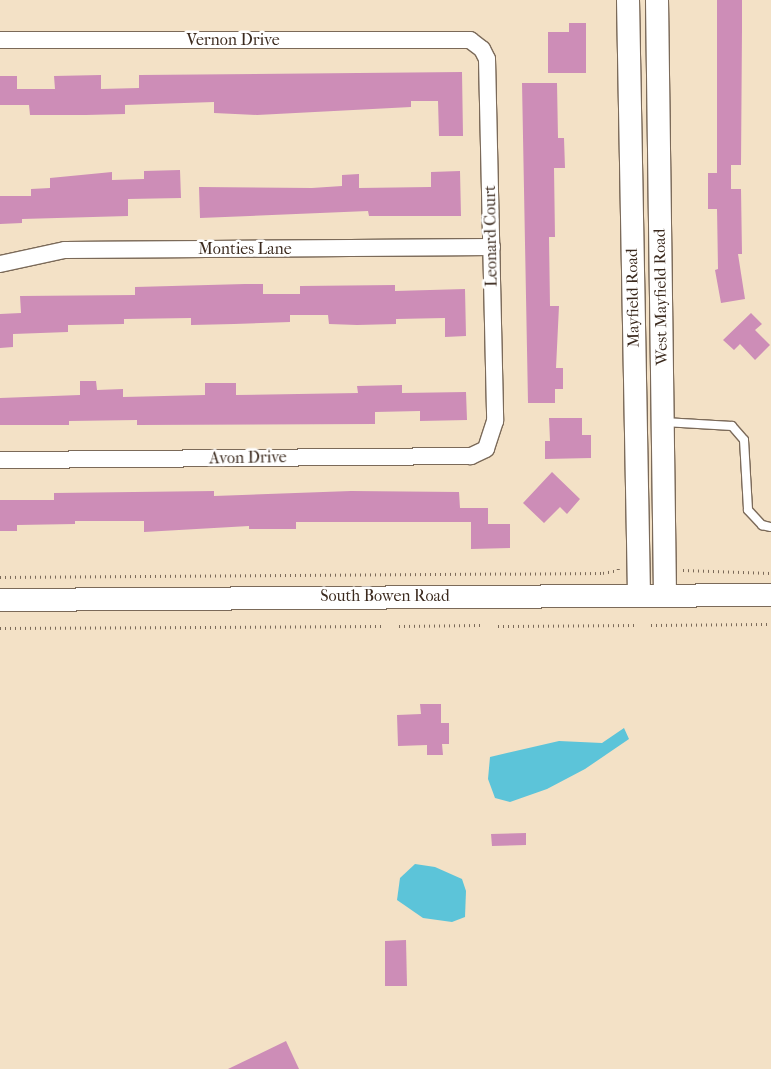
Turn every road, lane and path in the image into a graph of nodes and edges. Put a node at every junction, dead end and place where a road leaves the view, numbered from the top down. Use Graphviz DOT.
graph roads {
  1 [pos="628,0"];
  2 [pos="657,0"];
  3 [pos="466,39"];
  4 [pos="0,40"];
  5 [pos="492,247"];
  6 [pos="0,264"];
  7 [pos="662,422"];
  8 [pos="490,443"];
  9 [pos="0,460"];
  10 [pos="771,527"];
  11 [pos="618,570"];
  12 [pos="684,570"];
  13 [pos="771,573"];
  14 [pos="0,577"];
  15 [pos="665,595"];
  16 [pos="771,595"];
  17 [pos="638,596"];
  18 [pos="0,600"];
  19 [pos="771,624"];
  20 [pos="480,625"];
  21 [pos="635,625"];
  22 [pos="651,625"];
  23 [pos="382,626"];
  24 [pos="400,626"];
  25 [pos="498,626"];
  26 [pos="0,628"];
  1 -- 17 [label="main road, Mayfield Road"];
  2 -- 7 [label="main road, West Mayfield Road"];
  3 -- 4 [label="street, Vernon Drive"];
  3 -- 5 [label="street, Leonard Court"];
  5 -- 6 [label="street, Monties Lane"];
  5 -- 8 [label="street, Leonard Court"];
  7 -- 10 [label="lane"];
  7 -- 15 [label="main road, West Mayfield Road"];
  8 -- 9 [label="street, Avon Drive"];
  11 -- 14 [label="path"];
  12 -- 13 [label="path"];
  15 -- 16 [label="main road, South Bowen Road"];
  15 -- 17 [label="main road, South Bowen Road"];
  17 -- 18 [label="main road, South Bowen Road"];
  19 -- 22 [label="path"];
  20 -- 24 [label="path"];
  21 -- 25 [label="path"];
  23 -- 26 [label="path"];
}
